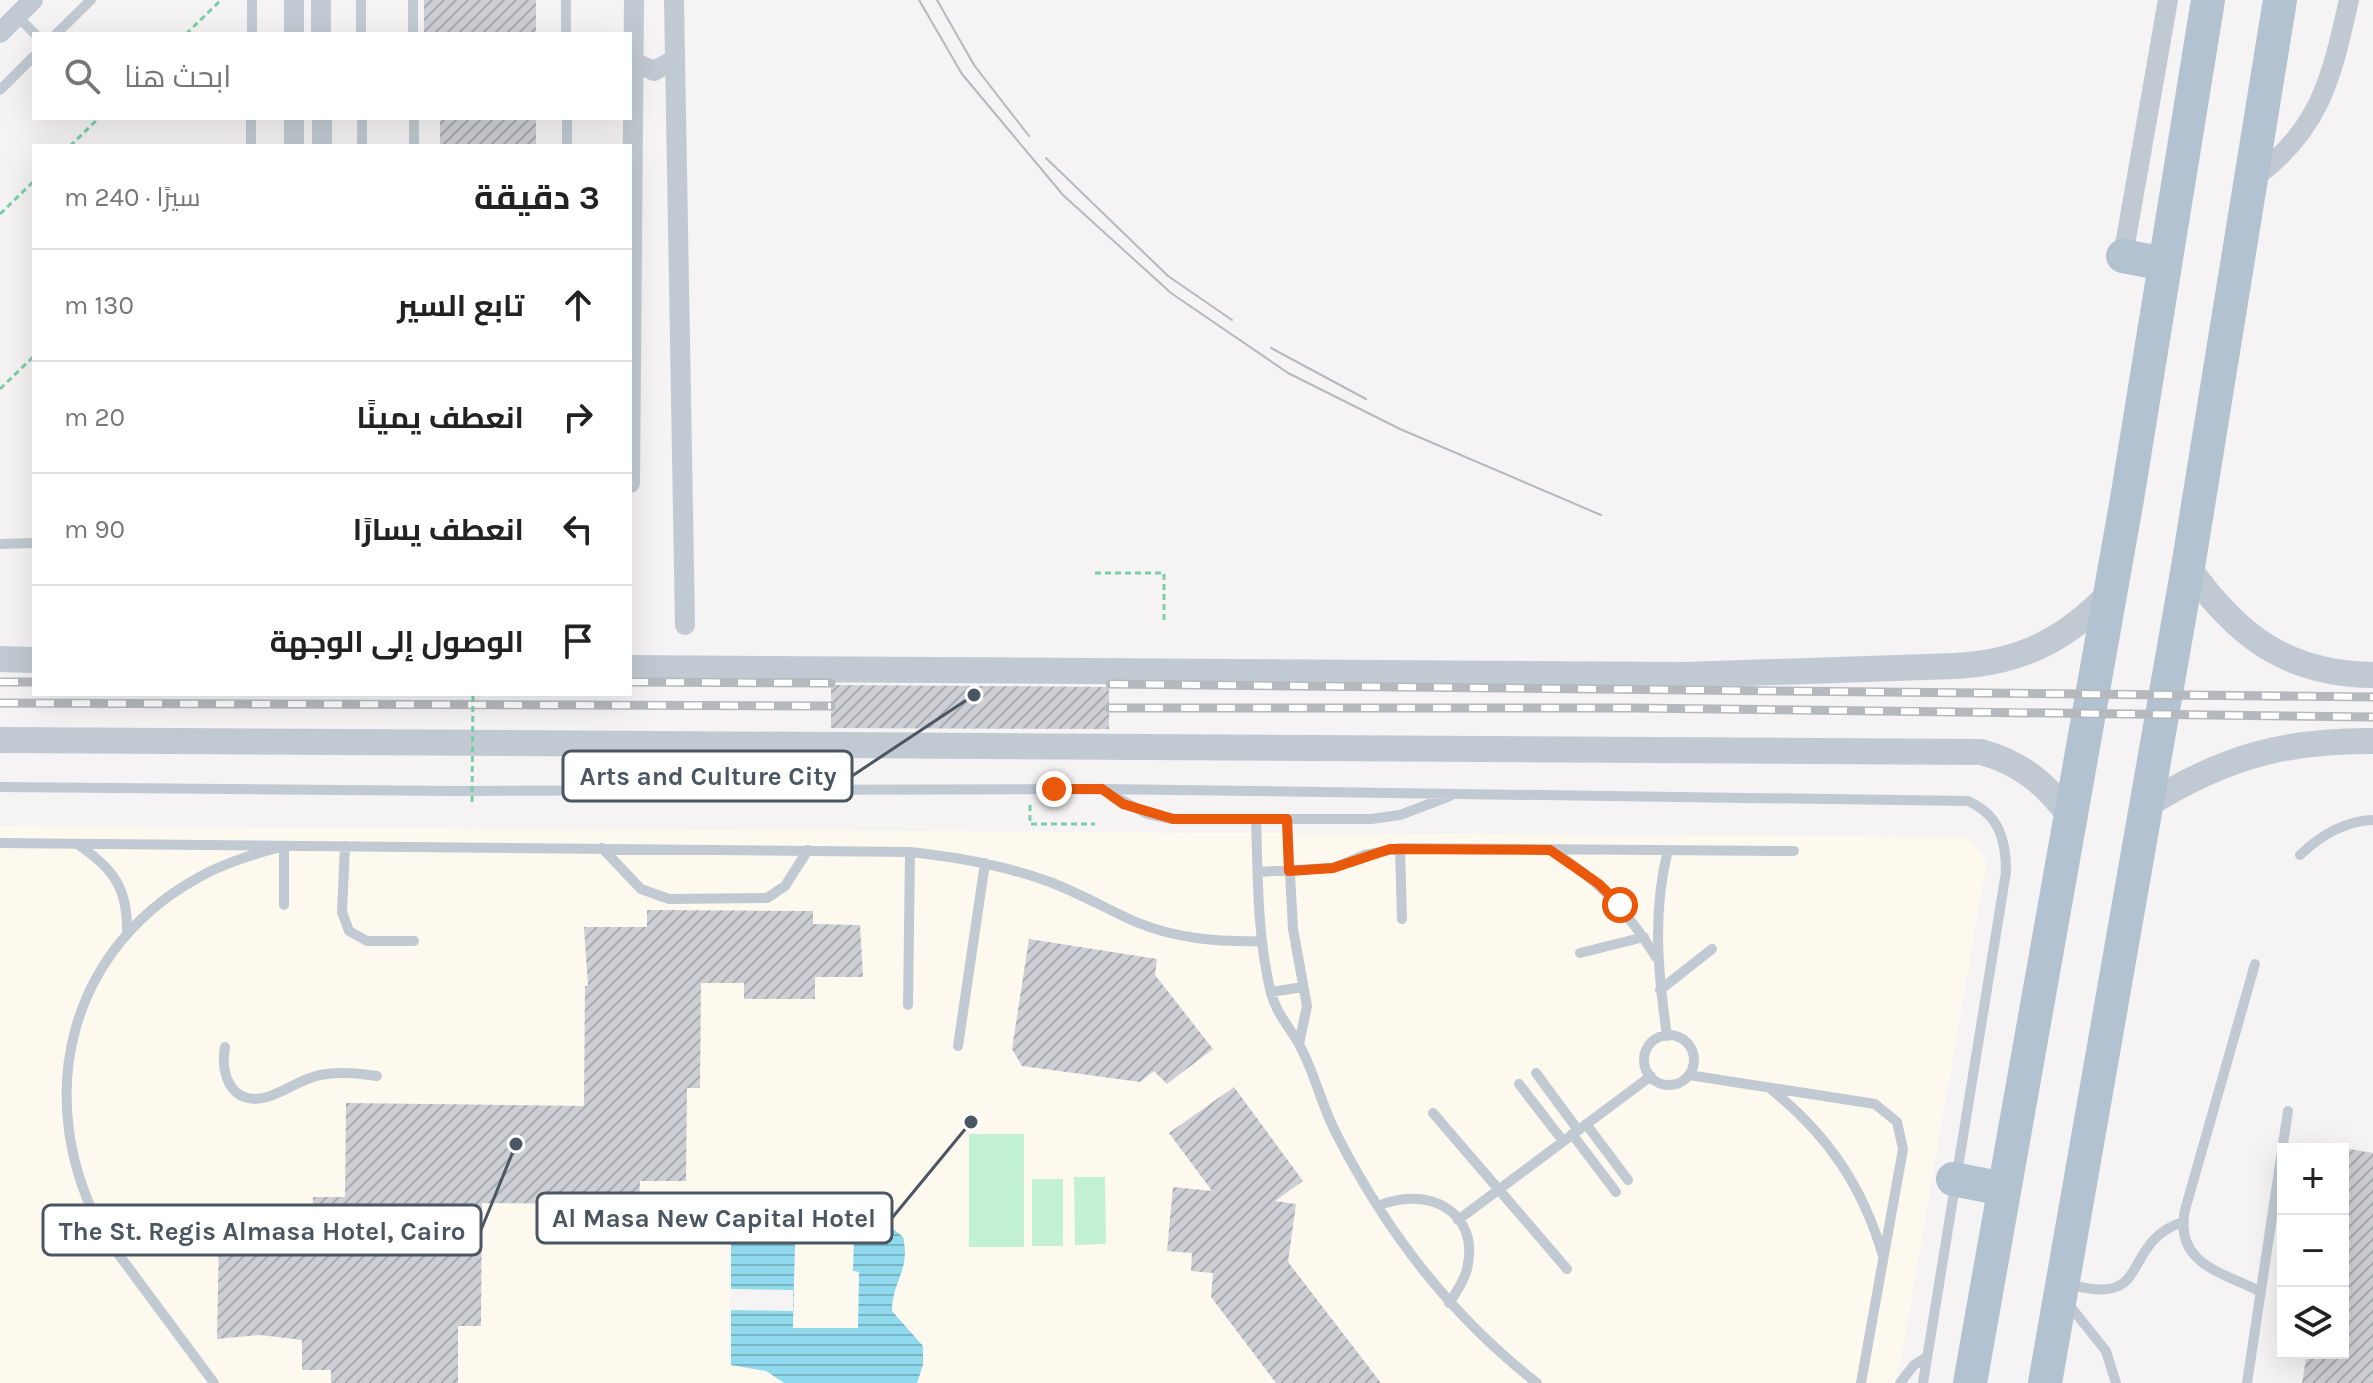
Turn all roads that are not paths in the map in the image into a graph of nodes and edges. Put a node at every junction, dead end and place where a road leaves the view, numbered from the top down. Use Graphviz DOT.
graph roads {
  1 [pos="33,0"];
  2 [pos="91,0"];
  3 [pos="252,0"];
  4 [pos="294,0"];
  5 [pos="321,0"];
  6 [pos="361,0"];
  7 [pos="413,0"];
  8 [pos="566,0"];
  9 [pos="634,0"];
  10 [pos="674,0"];
  11 [pos="2168,0"];
  12 [pos="2208,0"];
  13 [pos="2280,0"];
  14 [pos="2349,0"];
  15 [pos="17,16"];
  16 [pos="33,32"];
  17 [pos="58,32"];
  18 [pos="252,32"];
  19 [pos="294,32"];
  20 [pos="321,32"];
  21 [pos="361,32"];
  22 [pos="413,32"];
  23 [pos="566,32"];
  24 [pos="0,33"];
  25 [pos="32,58"];
  26 [pos="674,60"];
  27 [pos="634,62"];
  28 [pos="0,90"];
  29 [pos="251,120"];
  30 [pos="294,120"];
  31 [pos="322,120"];
  32 [pos="362,120"];
  33 [pos="414,120"];
  34 [pos="567,120"];
  35 [pos="251,144"];
  36 [pos="294,144"];
  37 [pos="322,144"];
  38 [pos="362,144"];
  39 [pos="414,144"];
  40 [pos="567,144"];
  41 [pos="2252,180"];
  42 [pos="2123,256"];
  43 [pos="2165,264"];
  44 [pos="632,272"];
  45 [pos="32,543"];
  46 [pos="0,544"];
  47 [pos="2188,567"];
  48 [pos="2110,593"];
  49 [pos="685,625"];
  50 [pos="0,659"];
  51 [pos="32,660"];
  52 [pos="632,668"];
  53 [pos="2373,675"];
  54 [pos="0,740"];
  55 [pos="2373,741"];
  56 [pos="0,787"];
  57 [pos="1102,789"];
  58 [pos="1454,794"];
  59 [pos="2147,805"];
  60 [pos="2070,816"];
  61 [pos="1256,819"];
  62 [pos="1287,819"];
  63 [pos="2373,820"];
  64 [pos="0,843"];
  65 [pos="79,845"];
  66 [pos="284,846"];
  67 [pos="345,846"];
  68 [pos="602,848"];
  69 [pos="1400,848"];
  70 [pos="808,850"];
  71 [pos="1550,850"];
  72 [pos="1668,850"];
  73 [pos="1794,851"];
  74 [pos="910,852"];
  75 [pos="2300,855"];
  76 [pos="985,863"];
  77 [pos="1289,871"];
  78 [pos="1258,872"];
  79 [pos="284,905"];
  80 [pos="1402,919"];
  81 [pos="127,933"];
  82 [pos="1644,937"];
  83 [pos="414,941"];
  84 [pos="1262,941"];
  85 [pos="1712,949"];
  86 [pos="1580,953"];
  87 [pos="1656,957"];
  88 [pos="2255,964"];
  89 [pos="1303,987"];
  90 [pos="1660,990"];
  91 [pos="1271,992"];
  92 [pos="908,1005"];
  93 [pos="1667,1036"];
  94 [pos="1299,1044"];
  95 [pos="958,1046"];
  96 [pos="225,1047"];
  97 [pos="1536,1073"];
  98 [pos="1689,1075"];
  99 [pos="377,1076"];
  100 [pos="1651,1076"];
  101 [pos="1519,1084"];
  102 [pos="1770,1088"];
  103 [pos="2288,1111"];
  104 [pos="1433,1113"];
  105 [pos="1575,1132"];
  106 [pos="1953,1179"];
  107 [pos="1628,1180"];
  108 [pos="1499,1189"];
  109 [pos="2004,1189"];
  110 [pos="1616,1192"];
  111 [pos="1378,1206"];
  112 [pos="1458,1220"];
  113 [pos="2183,1222"];
  114 [pos="1884,1258"];
  115 [pos="1567,1269"];
  116 [pos="2061,1289"];
  117 [pos="2261,1292"];
  118 [pos="1449,1303"];
  119 [pos="1927,1357"];
  120 [pos="214,1383"];
  121 [pos="1537,1383"];
  122 [pos="1861,1383"];
  123 [pos="1900,1383"];
  124 [pos="1923,1383"];
  125 [pos="1970,1383"];
  126 [pos="2045,1383"];
  127 [pos="2116,1383"];
  128 [pos="2247,1383"];
  1 -- 15 [label="street"];
  2 -- 17 [label="lane"];
  3 -- 18 [label="lane"];
  4 -- 19 [label="street"];
  5 -- 20 [label="street"];
  6 -- 21 [label="lane"];
  7 -- 22 [label="lane"];
  8 -- 23 [label="lane"];
  9 -- 27 [label="street"];
  10 -- 26 [label="street"];
  11 -- 42 [label="street"];
  12 -- 43 [label="main road"];
  13 -- 41 [label="main road"];
  14 -- 41 [label="street"];
  15 -- 16 [label="lane"];
  15 -- 24 [label="street"];
  25 -- 28 [label="lane"];
  26 -- 27 [label="street"];
  26 -- 49 [label="street"];
  27 -- 44 [label="street"];
  29 -- 35 [label="lane"];
  30 -- 36 [label="street"];
  31 -- 37 [label="street"];
  32 -- 38 [label="lane"];
  33 -- 39 [label="lane"];
  34 -- 40 [label="lane"];
  41 -- 47 [label="main road"];
  42 -- 43 [label="main road"];
  43 -- 48 [label="main road"];
  45 -- 46 [label="lane"];
  47 -- 53 [label="street"];
  47 -- 59 [label="main road"];
  48 -- 52 [label="street"];
  48 -- 60 [label="main road"];
  50 -- 51 [label="street"];
  54 -- 60 [label="street"];
  55 -- 59 [label="street"];
  56 -- 57 [label="lane"];
  57 -- 58 [label="lane"];
  57 -- 61 [label="lane"];
  58 -- 62 [label="lane"];
  58 -- 106 [label="lane"];
  59 -- 116 [label="main road"];
  60 -- 109 [label="main road"];
  61 -- 62 [label="lane"];
  61 -- 78 [label="lane"];
  62 -- 77 [label="lane"];
  63 -- 75 [label="lane"];
  64 -- 65 [label="lane"];
  65 -- 66 [label="lane"];
  65 -- 81 [label="lane"];
  66 -- 67 [label="lane"];
  66 -- 79 [label="lane"];
  66 -- 81 [label="lane"];
  67 -- 68 [label="lane"];
  67 -- 83 [label="lane"];
  68 -- 70 [label="lane"];
  68 -- 70 [label="lane"];
  69 -- 71 [label="lane"];
  69 -- 77 [label="lane"];
  69 -- 80 [label="lane"];
  70 -- 74 [label="lane"];
  71 -- 72 [label="lane"];
  71 -- 82 [label="lane"];
  72 -- 73 [label="lane"];
  72 -- 87 [label="lane"];
  74 -- 76 [label="lane"];
  74 -- 92 [label="lane"];
  76 -- 84 [label="lane"];
  76 -- 95 [label="lane"];
  77 -- 78 [label="lane"];
  77 -- 89 [label="lane"];
  78 -- 84 [label="lane"];
  81 -- 120 [label="lane"];
  82 -- 86 [label="lane"];
  82 -- 87 [label="lane"];
  84 -- 91 [label="lane"];
  85 -- 90 [label="lane"];
  87 -- 90 [label="lane"];
  88 -- 113 [label="lane"];
  89 -- 91 [label="lane"];
  89 -- 94 [label="lane"];
  90 -- 93 [label="lane"];
  91 -- 94 [label="lane"];
  93 -- 98 [label="lane"];
  93 -- 100 [label="lane"];
  94 -- 111 [label="lane"];
  96 -- 99 [label="lane"];
  97 -- 105 [label="lane"];
  98 -- 100 [label="lane"];
  98 -- 102 [label="lane"];
  100 -- 105 [label="lane"];
  101 -- 105 [label="lane"];
  102 -- 114 [label="lane"];
  102 -- 114 [label="lane"];
  103 -- 117 [label="lane"];
  104 -- 108 [label="lane"];
  105 -- 107 [label="lane"];
  105 -- 108 [label="lane"];
  105 -- 110 [label="lane"];
  106 -- 109 [label="main road"];
  106 -- 119 [label="lane"];
  108 -- 112 [label="lane"];
  108 -- 115 [label="lane"];
  109 -- 125 [label="main road"];
  111 -- 112 [label="lane"];
  111 -- 118 [label="lane"];
  112 -- 118 [label="lane"];
  113 -- 116 [label="lane"];
  113 -- 117 [label="lane"];
  114 -- 122 [label="lane"];
  116 -- 126 [label="main road"];
  116 -- 127 [label="lane"];
  117 -- 128 [label="lane"];
  118 -- 121 [label="lane"];
  119 -- 123 [label="lane"];
  119 -- 124 [label="lane"];
}
